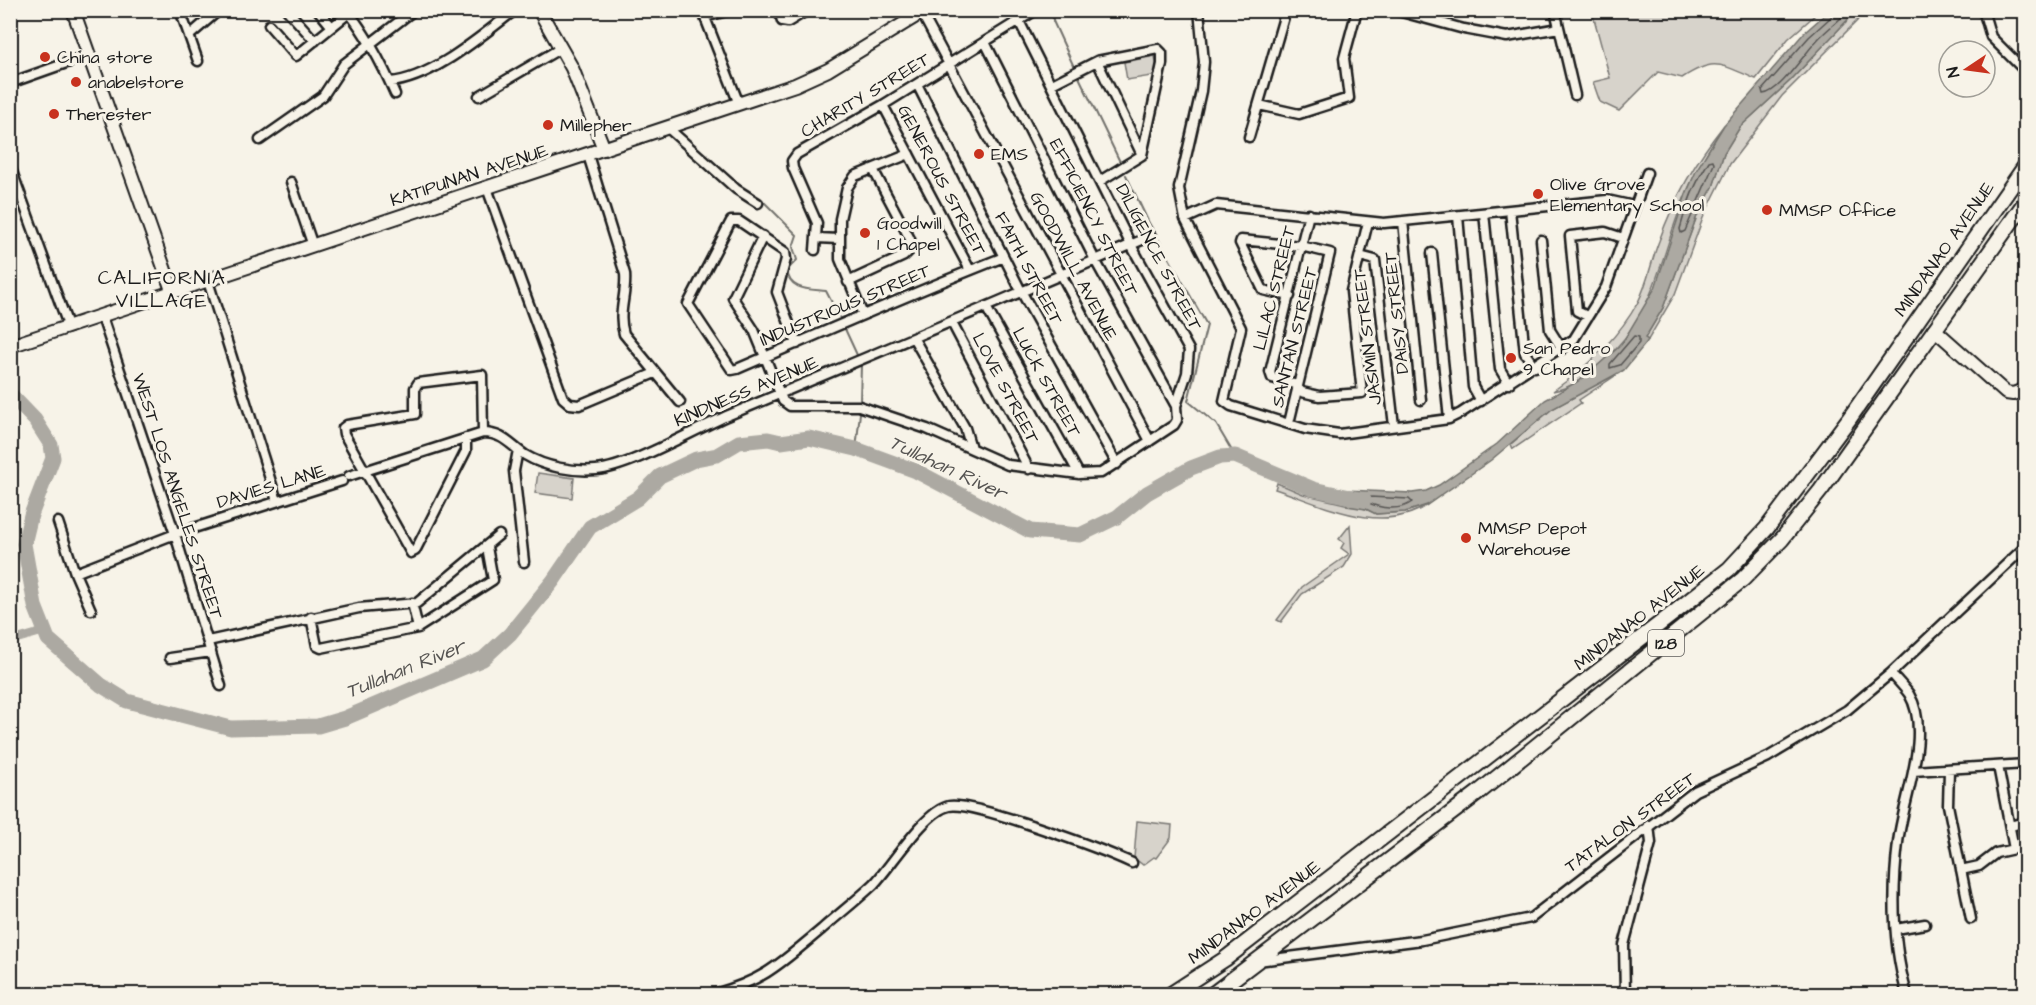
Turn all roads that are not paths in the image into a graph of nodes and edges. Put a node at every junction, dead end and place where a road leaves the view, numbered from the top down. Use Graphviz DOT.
graph roads {
  1 [pos="73,10"];
  2 [pos="180,10"];
  3 [pos="219,10"];
  4 [pos="287,10"];
  5 [pos="318,10"];
  6 [pos="414,10"];
  7 [pos="515,10"];
  8 [pos="539,10"];
  9 [pos="730,10"];
  10 [pos="779,10"];
  11 [pos="808,10"];
  12 [pos="1036,10"];
  13 [pos="1199,10"];
  14 [pos="1286,10"];
  15 [pos="1357,10"];
  16 [pos="1394,10"];
  17 [pos="1555,10"];
  18 [pos="1983,10"];
  19 [pos="922,11"];
  20 [pos="348,12"];
  21 [pos="703,14"];
  22 [pos="1019,21"];
  23 [pos="269,25"];
  24 [pos="332,27"];
  25 [pos="1559,28"];
  26 [pos="189,36"];
  27 [pos="315,41"];
  28 [pos="985,42"];
  29 [pos="370,44"];
  30 [pos="561,48"];
  31 [pos="89,55"];
  32 [pos="198,61"];
  33 [pos="1097,61"];
  34 [pos="951,63"];
  35 [pos="2025,72"];
  36 [pos="390,82"];
  37 [pos="10,83"];
  38 [pos="917,84"];
  39 [pos="1052,84"];
  40 [pos="395,94"];
  41 [pos="1575,95"];
  42 [pos="479,96"];
  43 [pos="740,104"];
  44 [pos="884,105"];
  45 [pos="1259,105"];
  46 [pos="668,128"];
  47 [pos="1249,137"];
  48 [pos="260,140"];
  49 [pos="604,149"];
  50 [pos="909,154"];
  51 [pos="588,155"];
  52 [pos="1142,155"];
  53 [pos="2025,165"];
  54 [pos="10,166"];
  55 [pos="873,169"];
  56 [pos="1647,173"];
  57 [pos="1100,181"];
  58 [pos="291,182"];
  59 [pos="487,188"];
  60 [pos="2025,201"];
  61 [pos="758,203"];
  62 [pos="1634,206"];
  63 [pos="1510,210"];
  64 [pos="1484,213"];
  65 [pos="1310,214"];
  66 [pos="1990,214"];
  67 [pos="1458,216"];
  68 [pos="1185,219"];
  69 [pos="1403,221"];
  70 [pos="1368,222"];
  71 [pos="2007,227"];
  72 [pos="1151,236"];
  73 [pos="763,237"];
  74 [pos="817,238"];
  75 [pos="1623,238"];
  76 [pos="839,239"];
  77 [pos="1540,240"];
  78 [pos="1131,245"];
  79 [pos="313,246"];
  80 [pos="1301,246"];
  81 [pos="815,250"];
  82 [pos="1432,253"];
  83 [pos="1360,256"];
  84 [pos="1004,257"];
  85 [pos="1095,260"];
  86 [pos="970,270"];
  87 [pos="1060,276"];
  88 [pos="208,281"];
  89 [pos="848,282"];
  90 [pos="1021,291"];
  91 [pos="173,293"];
  92 [pos="1290,296"];
  93 [pos="986,307"];
  94 [pos="863,315"];
  95 [pos="1587,316"];
  96 [pos="102,317"];
  97 [pos="952,323"];
  98 [pos="69,328"];
  99 [pos="1934,329"];
  100 [pos="914,339"];
  101 [pos="797,344"];
  102 [pos="10,346"];
  103 [pos="1562,349"];
  104 [pos="765,357"];
  105 [pos="1535,367"];
  106 [pos="655,373"];
  107 [pos="1509,384"];
  108 [pos="1298,388"];
  109 [pos="2025,389"];
  110 [pos="780,394"];
  111 [pos="1421,400"];
  112 [pos="680,402"];
  113 [pos="1481,402"];
  114 [pos="1176,406"];
  115 [pos="1449,419"];
  116 [pos="1849,419"];
  117 [pos="1289,423"];
  118 [pos="1394,426"];
  119 [pos="1864,430"];
  120 [pos="483,433"];
  121 [pos="466,438"];
  122 [pos="1150,441"];
  123 [pos="971,448"];
  124 [pos="518,450"];
  125 [pos="1117,464"];
  126 [pos="1029,469"];
  127 [pos="363,470"];
  128 [pos="1079,474"];
  129 [pos="277,501"];
  130 [pos="58,522"];
  131 [pos="175,534"];
  132 [pos="499,535"];
  133 [pos="2025,546"];
  134 [pos="487,547"];
  135 [pos="524,562"];
  136 [pos="75,573"];
  137 [pos="412,603"];
  138 [pos="91,610"];
  139 [pos="311,617"];
  140 [pos="418,628"];
  141 [pos="208,641"];
  142 [pos="211,652"];
  143 [pos="170,658"];
  144 [pos="1891,673"];
  145 [pos="221,686"];
  146 [pos="2025,764"];
  147 [pos="1998,766"];
  148 [pos="1949,770"];
  149 [pos="1913,771"];
  150 [pos="2025,822"];
  151 [pos="1649,825"];
  152 [pos="2010,826"];
  153 [pos="1132,863"];
  154 [pos="1961,870"];
  155 [pos="1971,919"];
  156 [pos="1925,924"];
  157 [pos="1896,929"];
  158 [pos="1258,961"];
  159 [pos="714,994"];
  160 [pos="1171,994"];
  161 [pos="1213,994"];
  162 [pos="1625,994"];
  163 [pos="1908,994"];
  1 -- 31 [label="main road"];
  2 -- 26 [label="street"];
  3 -- 26 [label="street"];
  4 -- 27 [label="street"];
  5 -- 24 [label="street"];
  6 -- 29 [label="street"];
  7 -- 36 [label="street"];
  8 -- 30 [label="main road"];
  9 -- 21 [label="street"];
  10 -- 11 [label="street"];
  12 -- 22 [label="street, CHARITY STREET"];
  13 -- 68 [label="street"];
  14 -- 45 [label="street"];
  15 -- 45 [label="street"];
  16 -- 25 [label="street"];
  17 -- 25 [label="street"];
  18 -- 35 [label="street"];
  19 -- 34 [label="street, GOODWILL AVENUE"];
  19 -- 43 [label="main road, KATIPUNAN AVENUE"];
  20 -- 24 [label="street"];
  20 -- 29 [label="street"];
  21 -- 43 [label="street"];
  22 -- 28 [label="street, CHARITY STREET"];
  22 -- 39 [label="street, DILIGENCE STREET"];
  23 -- 27 [label="street"];
  24 -- 27 [label="street"];
  25 -- 41 [label="street"];
  26 -- 32 [label="street"];
  28 -- 34 [label="street, CHARITY STREET"];
  28 -- 85 [label="street, EFFICIENCY STREET"];
  29 -- 36 [label="street"];
  29 -- 48 [label="street"];
  30 -- 42 [label="street"];
  30 -- 49 [label="main road"];
  31 -- 37 [label="street"];
  31 -- 91 [label="main road"];
  33 -- 39 [label="street"];
  33 -- 52 [label="street"];
  33 -- 52 [label="street"];
  34 -- 38 [label="street, CHARITY STREET"];
  34 -- 87 [label="street, GOODWILL AVENUE"];
  36 -- 40 [label="street"];
  38 -- 44 [label="street, CHARITY STREET"];
  38 -- 84 [label="street, FAITH STREET"];
  39 -- 57 [label="street, DILIGENCE STREET"];
  43 -- 46 [label="main road, KATIPUNAN AVENUE"];
  44 -- 50 [label="street, GENEROUS STREET"];
  44 -- 74 [label="street, CHARITY STREET"];
  45 -- 47 [label="street"];
  46 -- 49 [label="main road, KATIPUNAN AVENUE"];
  46 -- 61 [label="street"];
  49 -- 51 [label="main road, KATIPUNAN AVENUE"];
  50 -- 55 [label="street"];
  50 -- 86 [label="street, GENEROUS STREET"];
  51 -- 59 [label="main road, KATIPUNAN AVENUE"];
  51 -- 106 [label="street"];
  52 -- 57 [label="street"];
  53 -- 66 [label="main road, MINDANAO AVENUE / 128"];
  54 -- 98 [label="street"];
  55 -- 76 [label="street"];
  55 -- 89 [label="street"];
  56 -- 62 [label="street"];
  57 -- 78 [label="street, DILIGENCE STREET"];
  58 -- 79 [label="street"];
  59 -- 79 [label="main road, KATIPUNAN AVENUE"];
  59 -- 106 [label="street"];
  60 -- 71 [label="main road, MINDANAO AVENUE / 128"];
  62 -- 63 [label="street"];
  62 -- 75 [label="street"];
  63 -- 64 [label="street"];
  63 -- 105 [label="street"];
  64 -- 67 [label="street"];
  64 -- 107 [label="street"];
  65 -- 68 [label="street"];
  65 -- 70 [label="street"];
  65 -- 80 [label="street, LILAC STREET"];
  66 -- 71 [label="main road"];
  66 -- 116 [label="main road, MINDANAO AVENUE / 128"];
  67 -- 69 [label="street"];
  67 -- 113 [label="street"];
  68 -- 117 [label="street"];
  69 -- 70 [label="street"];
  69 -- 111 [label="street, DAISY STREET"];
  70 -- 83 [label="street"];
  71 -- 99 [label="main road, MINDANAO AVENUE / 128"];
  72 -- 78 [label="street, KINDNESS AVENUE"];
  73 -- 101 [label="street"];
  73 -- 104 [label="street"];
  73 -- 104 [label="street, INDUSTRIOUS STREET"];
  74 -- 76 [label="street"];
  74 -- 81 [label="street, CHARITY STREET"];
  75 -- 95 [label="street"];
  75 -- 95 [label="street"];
  76 -- 89 [label="street"];
  77 -- 103 [label="street"];
  78 -- 85 [label="street, KINDNESS AVENUE"];
  78 -- 114 [label="street, DILIGENCE STREET"];
  79 -- 88 [label="main road, KATIPUNAN AVENUE"];
  80 -- 92 [label="street, LILAC STREET"];
  80 -- 92 [label="street"];
  80 -- 108 [label="street, SANTAN STREET"];
  82 -- 115 [label="street"];
  83 -- 108 [label="street"];
  83 -- 118 [label="street, JASMIN STREET"];
  84 -- 86 [label="street, INDUSTRIOUS STREET"];
  84 -- 90 [label="street, FAITH STREET"];
  85 -- 87 [label="street, KINDNESS AVENUE"];
  85 -- 114 [label="street, EFFICIENCY STREET"];
  86 -- 94 [label="street, INDUSTRIOUS STREET"];
  87 -- 90 [label="street, KINDNESS AVENUE"];
  87 -- 122 [label="street, GOODWILL AVENUE"];
  88 -- 91 [label="main road, KATIPUNAN AVENUE"];
  88 -- 129 [label="street"];
  89 -- 94 [label="street"];
  90 -- 93 [label="street, KINDNESS AVENUE"];
  90 -- 125 [label="street, FAITH STREET"];
  91 -- 96 [label="main road, KATIPUNAN AVENUE"];
  92 -- 108 [label="street, LILAC STREET"];
  93 -- 97 [label="street, KINDNESS AVENUE"];
  93 -- 128 [label="street, LUCK STREET"];
  94 -- 101 [label="street, INDUSTRIOUS STREET"];
  95 -- 103 [label="street"];
  96 -- 98 [label="main road, KATIPUNAN AVENUE"];
  96 -- 131 [label="street, WEST LOS ANGELES STREET"];
  97 -- 100 [label="street, KINDNESS AVENUE"];
  97 -- 126 [label="street, LOVE STREET"];
  98 -- 102 [label="main road, KATIPUNAN AVENUE"];
  99 -- 109 [label="main road"];
  99 -- 119 [label="main road, MINDANAO AVENUE / 128"];
  100 -- 110 [label="street, KINDNESS AVENUE"];
  100 -- 123 [label="street"];
  101 -- 104 [label="street, INDUSTRIOUS STREET"];
  103 -- 105 [label="street"];
  104 -- 110 [label="street"];
  105 -- 107 [label="street"];
  106 -- 112 [label="street"];
  107 -- 113 [label="street"];
  108 -- 117 [label="street, SANTAN STREET"];
  110 -- 123 [label="street, DILIGENCE STREET"];
  110 -- 124 [label="street, KINDNESS AVENUE"];
  113 -- 115 [label="street"];
  114 -- 122 [label="street, DILIGENCE STREET"];
  115 -- 118 [label="street"];
  116 -- 119 [label="main road"];
  116 -- 160 [label="main road, MINDANAO AVENUE / 128"];
  117 -- 118 [label="street"];
  119 -- 158 [label="main road, MINDANAO AVENUE / 128"];
  120 -- 121 [label="street"];
  120 -- 124 [label="street, KINDNESS AVENUE"];
  120 -- 127 [label="street"];
  121 -- 127 [label="street"];
  121 -- 127 [label="street"];
  122 -- 125 [label="street, DILIGENCE STREET"];
  123 -- 126 [label="street, DILIGENCE STREET"];
  124 -- 135 [label="street"];
  125 -- 128 [label="street, DILIGENCE STREET"];
  126 -- 128 [label="street, DILIGENCE STREET"];
  127 -- 129 [label="street, DAVIES LANE"];
  129 -- 131 [label="street, DAVIES LANE"];
  130 -- 136 [label="street"];
  131 -- 136 [label="street, DAVIES LANE"];
  131 -- 141 [label="street, WEST LOS ANGELES STREET"];
  132 -- 134 [label="street"];
  133 -- 144 [label="street, TATALON STREET"];
  134 -- 137 [label="street"];
  134 -- 140 [label="street"];
  136 -- 138 [label="street"];
  137 -- 139 [label="street"];
  137 -- 140 [label="street"];
  139 -- 140 [label="street"];
  139 -- 141 [label="street"];
  141 -- 142 [label="street, WEST LOS ANGELES STREET"];
  142 -- 143 [label="street"];
  142 -- 145 [label="street, WEST LOS ANGELES STREET"];
  144 -- 149 [label="street"];
  144 -- 151 [label="street, TATALON STREET"];
  146 -- 147 [label="street"];
  147 -- 148 [label="street"];
  147 -- 152 [label="street"];
  148 -- 149 [label="street"];
  148 -- 154 [label="street"];
  149 -- 157 [label="street"];
  150 -- 152 [label="street"];
  151 -- 158 [label="street, TATALON STREET"];
  151 -- 162 [label="street"];
  152 -- 154 [label="street"];
  153 -- 159 [label="street"];
  154 -- 155 [label="street"];
  156 -- 157 [label="street"];
  157 -- 163 [label="street"];
  158 -- 161 [label="main road, MINDANAO AVENUE / 128"];
}
